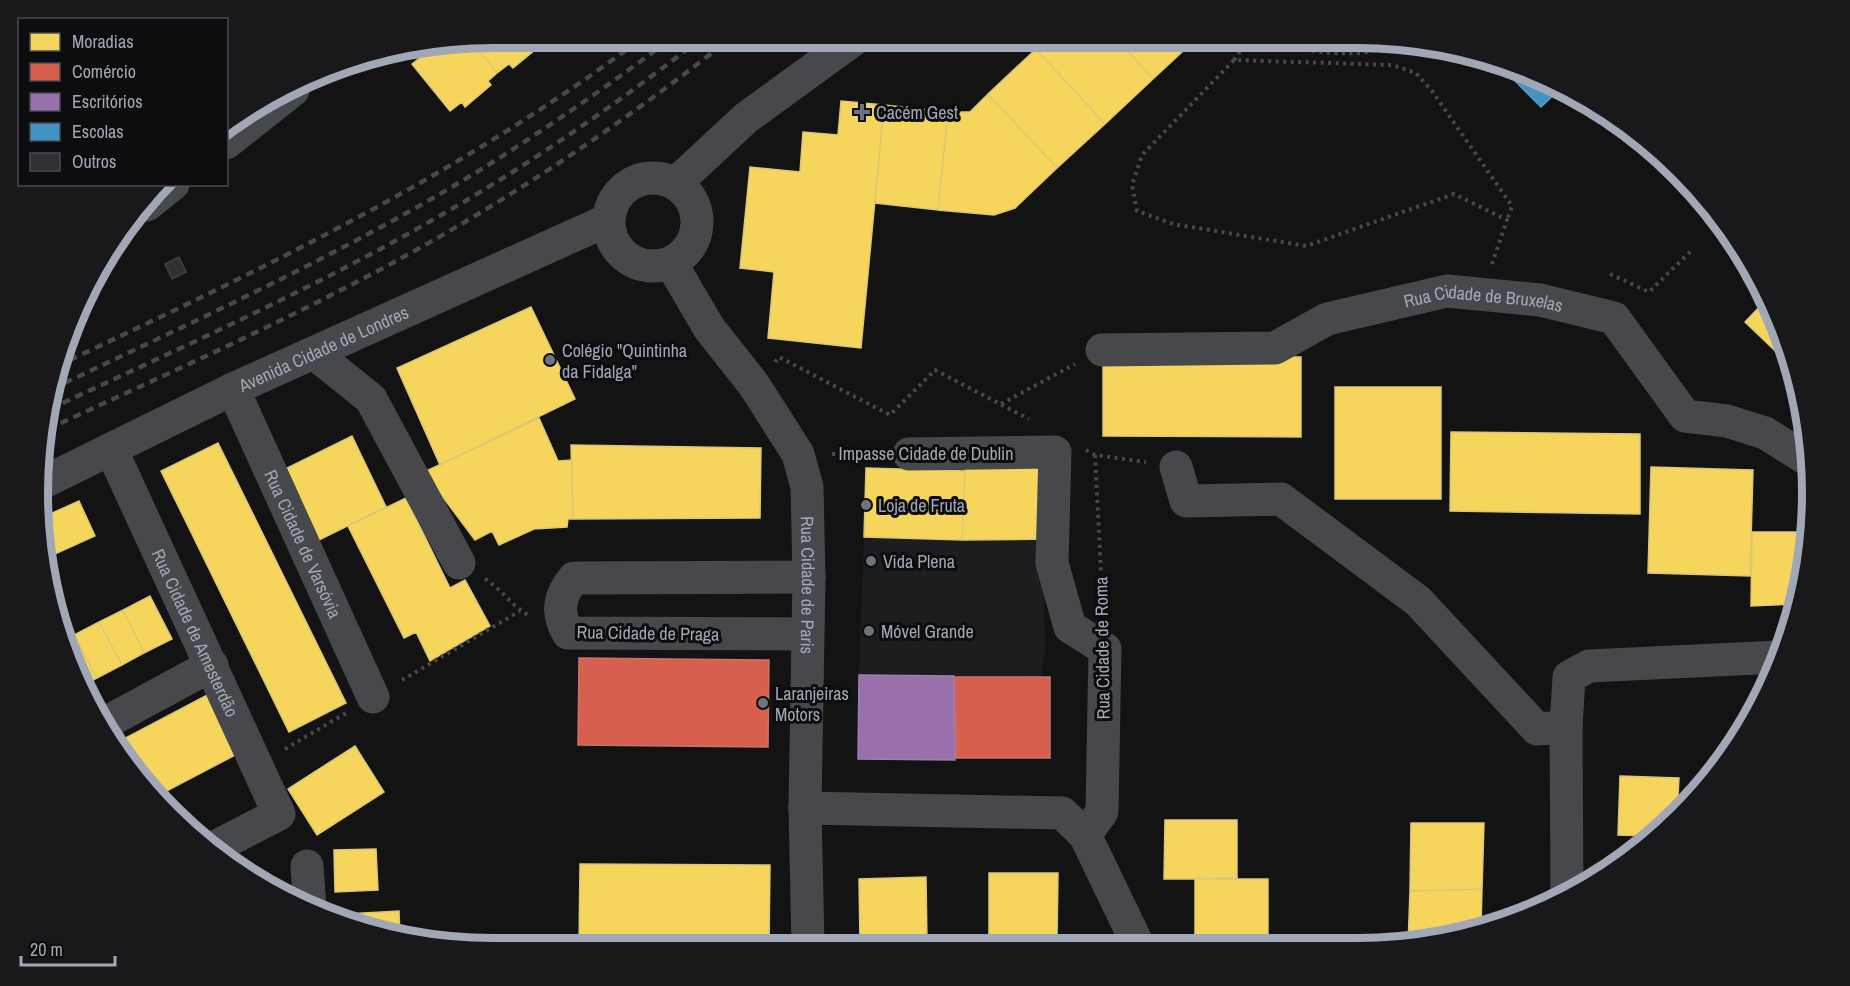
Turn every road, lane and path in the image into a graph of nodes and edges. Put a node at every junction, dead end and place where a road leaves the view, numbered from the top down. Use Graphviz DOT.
graph roads {
  1 [pos="842,48"];
  2 [pos="1242,48"];
  3 [pos="1307,48"];
  4 [pos="1377,49"];
  5 [pos="1234,60"];
  6 [pos="271,108"];
  7 [pos="228,141"];
  8 [pos="675,184"];
  9 [pos="608,220"];
  10 [pos="1508,220"];
  11 [pos="1692,250"];
  12 [pos="671,263"];
  13 [pos="1494,269"];
  14 [pos="1610,274"];
  15 [pos="1102,350"];
  16 [pos="315,354"];
  17 [pos="779,357"];
  18 [pos="233,389"];
  19 [pos="1001,404"];
  20 [pos="1032,421"];
  21 [pos="112,451"];
  22 [pos="1070,451"];
  23 [pos="798,454"];
  24 [pos="909,454"];
  25 [pos="1095,455"];
  26 [pos="1800,456"];
  27 [pos="1176,466"];
  28 [pos="48,480"];
  29 [pos="459,563"];
  30 [pos="809,577"];
  31 [pos="807,634"];
  32 [pos="1105,650"];
  33 [pos="1770,657"];
  34 [pos="212,665"];
  35 [pos="373,697"];
  36 [pos="111,720"];
  37 [pos="1566,727"];
  38 [pos="805,808"];
  39 [pos="1085,835"];
  40 [pos="220,844"];
  41 [pos="307,866"];
  42 [pos="1567,885"];
  43 [pos="309,898"];
  44 [pos="808,938"];
  45 [pos="1135,938"];
  1 -- 8 [label="street"];
  2 -- 5 [label="path"];
  3 -- 4 [label="path"];
  5 -- 10 [label="path"];
  5 -- 10 [label="path"];
  6 -- 7 [label="street"];
  8 -- 9 [label="street"];
  8 -- 12 [label="street"];
  9 -- 12 [label="street"];
  9 -- 16 [label="street, Avenida Cidade de Londres"];
  10 -- 13 [label="path"];
  11 -- 14 [label="path"];
  12 -- 23 [label="street, Rua Cidade de Paris"];
  15 -- 19 [label="path"];
  15 -- 26 [label="street, Rua Cidade de Bruxelas"];
  16 -- 18 [label="street, Avenida Cidade de Londres"];
  16 -- 29 [label="street"];
  17 -- 19 [label="path"];
  18 -- 21 [label="street, Avenida Cidade de Londres"];
  18 -- 35 [label="street, Rua Cidade de Varsóvia"];
  19 -- 20 [label="path"];
  21 -- 28 [label="street, Avenida Cidade de Londres"];
  21 -- 34 [label="street, Rua Cidade de Amesterdão"];
  22 -- 24 [label="street, Impasse Cidade de Dublin"];
  22 -- 25 [label="path"];
  22 -- 32 [label="street"];
  23 -- 24 [label="path, Impasse Cidade de Dublin"];
  23 -- 30 [label="street, Rua Cidade de Paris"];
  25 -- 27 [label="path"];
  25 -- 32 [label="path, Rua Cidade de Roma"];
  27 -- 37 [label="street"];
  30 -- 31 [label="street, Rua Cidade de Paris"];
  30 -- 31 [label="street, Rua Cidade de Praga"];
  31 -- 38 [label="street, Rua Cidade de Paris"];
  32 -- 39 [label="street, Rua Cidade de Roma"];
  33 -- 37 [label="street"];
  34 -- 36 [label="street"];
  34 -- 40 [label="street, Rua Cidade de Amesterdão"];
  37 -- 42 [label="street"];
  38 -- 39 [label="street"];
  38 -- 44 [label="street, Rua Cidade de Paris"];
  39 -- 45 [label="street"];
  41 -- 43 [label="street"];
}
